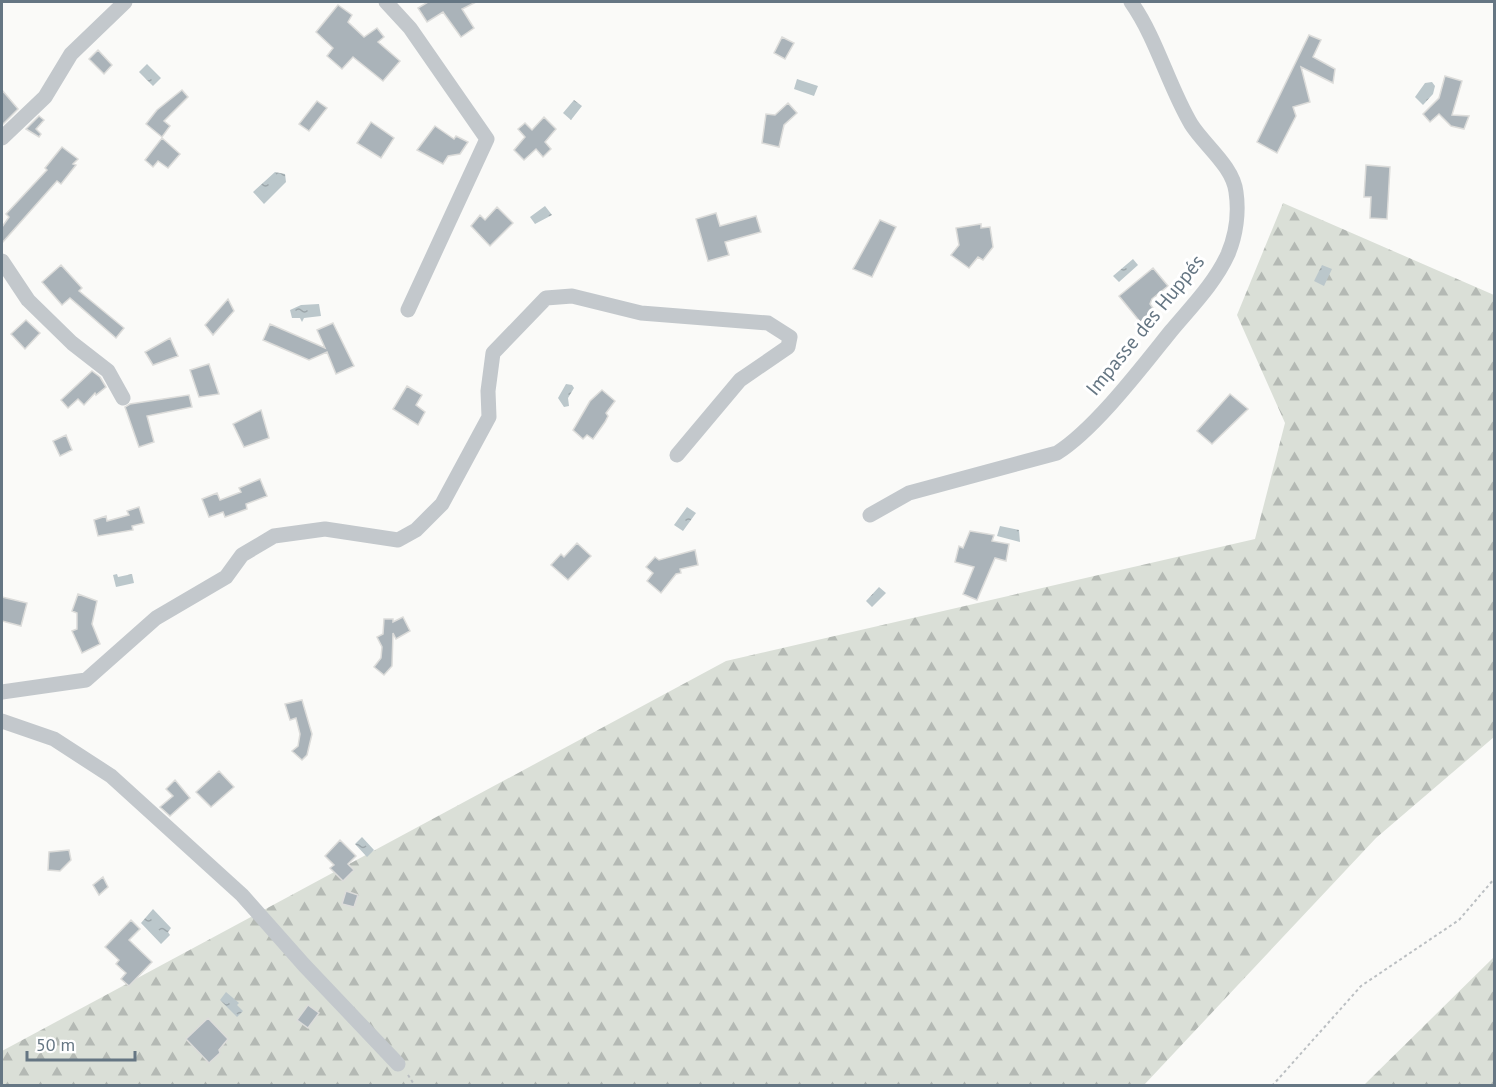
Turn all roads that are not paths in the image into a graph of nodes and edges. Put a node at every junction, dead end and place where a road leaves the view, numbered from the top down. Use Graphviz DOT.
graph roads {
  1 [pos="124,2"];
  2 [pos="386,2"];
  3 [pos="1131,2"];
  4 [pos="2,138"];
  5 [pos="2,261"];
  6 [pos="408,310"];
  7 [pos="123,398"];
  8 [pos="677,455"];
  9 [pos="870,515"];
  10 [pos="2,692"];
  11 [pos="2,721"];
  12 [pos="398,1064"];
  1 -- 4 [label="street"];
  2 -- 6 [label="street"];
  3 -- 9 [label="street, Impasse des Huppés"];
  5 -- 7 [label="street"];
  8 -- 10 [label="street"];
  11 -- 12 [label="street"];
}
